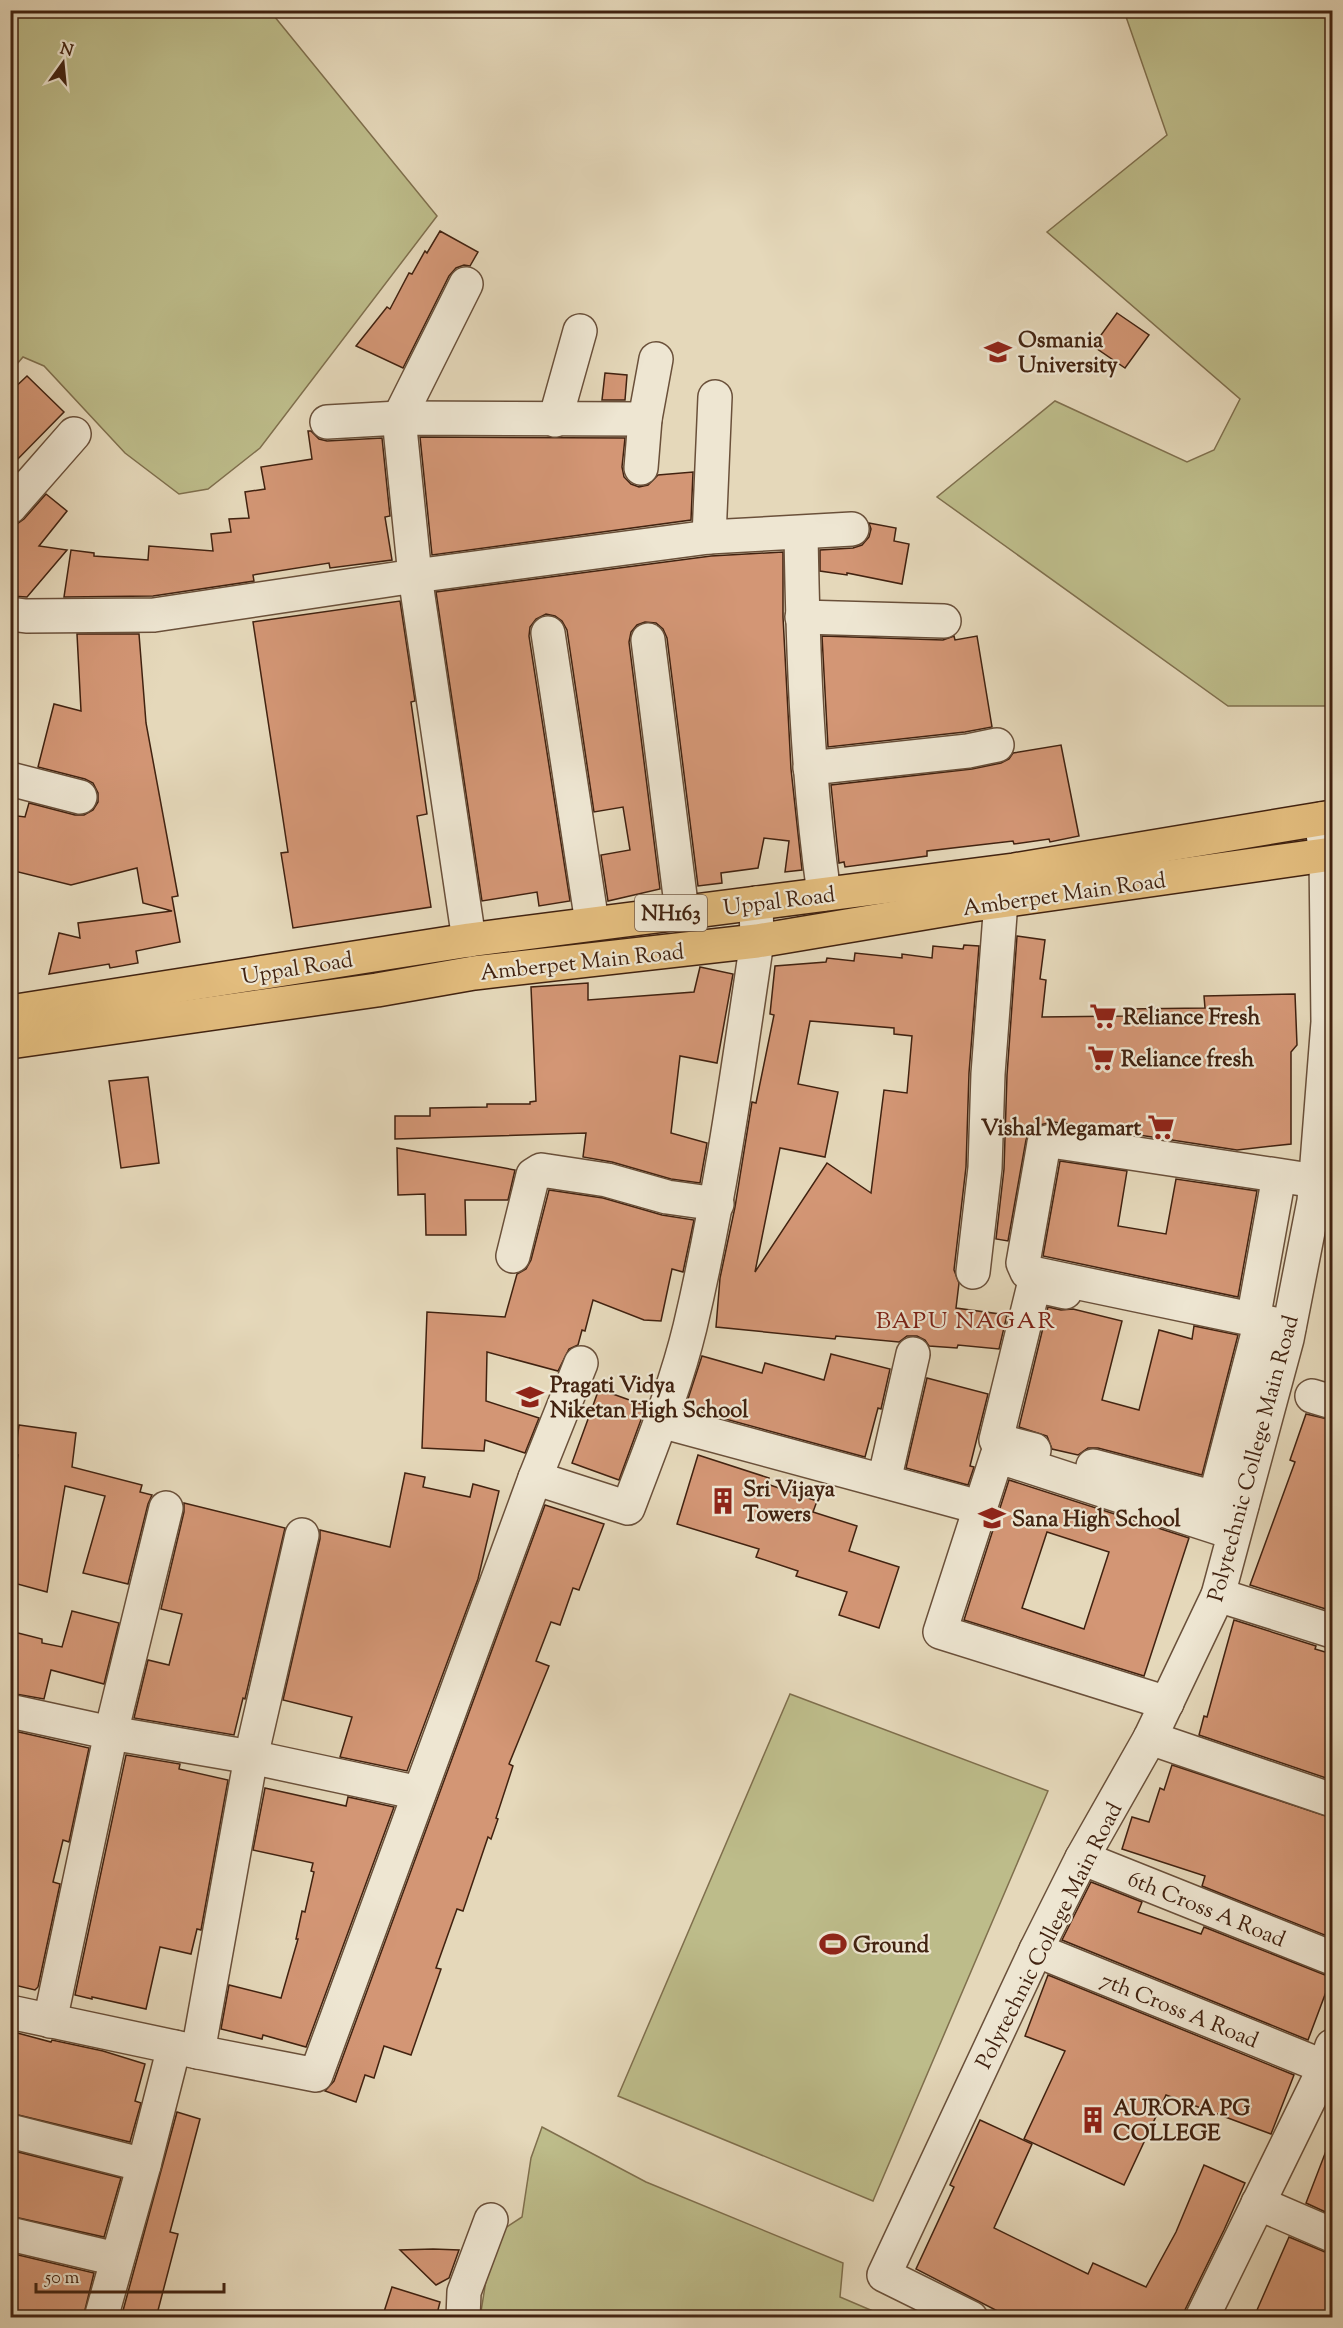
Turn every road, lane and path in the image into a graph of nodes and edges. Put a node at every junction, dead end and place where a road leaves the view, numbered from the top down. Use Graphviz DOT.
graph roads {
  1 [pos="466,284"];
  2 [pos="579,331"];
  3 [pos="656,359"];
  4 [pos="715,397"];
  5 [pos="399,418"];
  6 [pos="645,419"];
  7 [pos="555,420"];
  8 [pos="327,422"];
  9 [pos="74,434"];
  10 [pos="641,468"];
  11 [pos="10,507"];
  12 [pos="852,529"];
  13 [pos="801,533"];
  14 [pos="709,537"];
  15 [pos="415,576"];
  16 [pos="10,614"];
  17 [pos="802,617"];
  18 [pos="945,621"];
  19 [pos="548,633"];
  20 [pos="648,640"];
  21 [pos="997,745"];
  22 [pos="810,768"];
  23 [pos="10,779"];
  24 [pos="80,796"];
  25 [pos="1327,818"];
  26 [pos="1329,854"];
  27 [pos="824,894"];
  28 [pos="1001,901"];
  29 [pos="756,903"];
  30 [pos="682,912"];
  31 [pos="592,923"];
  32 [pos="469,940"];
  33 [pos="757,941"];
  34 [pos="10,1012"];
  35 [pos="1330,1022"];
  36 [pos="10,1042"];
  37 [pos="1279,1176"];
  38 [pos="1316,1181"];
  39 [pos="717,1204"];
  40 [pos="513,1256"];
  41 [pos="973,1272"];
  42 [pos="1272,1330"];
  43 [pos="913,1354"];
  44 [pos="581,1363"];
  45 [pos="661,1421"];
  46 [pos="535,1478"];
  47 [pos="884,1481"];
  48 [pos="964,1503"];
  49 [pos="166,1508"];
  50 [pos="1230,1512"];
  51 [pos="302,1535"];
  52 [pos="1218,1595"];
  53 [pos="1332,1631"];
  54 [pos="1167,1703"];
  55 [pos="10,1711"];
  56 [pos="111,1733"];
  57 [pos="1150,1738"];
  58 [pos="251,1757"];
  59 [pos="419,1793"];
  60 [pos="1332,1800"];
  61 [pos="1082,1858"];
  62 [pos="1036,1950"];
  63 [pos="1332,1958"];
  64 [pos="10,2012"];
  65 [pos="50,2020"];
  66 [pos="186,2049"];
  67 [pos="1330,2061"];
  68 [pos="10,2132"];
  69 [pos="144,2165"];
  70 [pos="1258,2203"];
  71 [pos="490,2220"];
  72 [pos="10,2234"];
  73 [pos="1332,2235"];
  74 [pos="116,2259"];
  75 [pos="1211,2315"];
  76 [pos="101,2318"];
  77 [pos="463,2318"];
  78 [pos="970,2318"];
  1 -- 5 [label="street"];
  2 -- 7 [label="street"];
  3 -- 6 [label="street"];
  4 -- 14 [label="street"];
  5 -- 7 [label="street"];
  5 -- 8 [label="street"];
  5 -- 15 [label="street"];
  6 -- 7 [label="street"];
  6 -- 10 [label="street"];
  9 -- 11 [label="street"];
  12 -- 13 [label="street"];
  13 -- 14 [label="street"];
  13 -- 17 [label="street"];
  14 -- 15 [label="street"];
  15 -- 16 [label="street"];
  15 -- 32 [label="street"];
  17 -- 18 [label="street"];
  17 -- 22 [label="street"];
  19 -- 31 [label="street"];
  20 -- 30 [label="street"];
  21 -- 22 [label="street"];
  22 -- 27 [label="street"];
  23 -- 24 [label="street"];
  25 -- 26 [label="street, Polytechnic College Main Road"];
  25 -- 27 [label="highway, Uppal Road / NH163"];
  26 -- 28 [label="highway, Amberpet Main Road / NH163"];
  26 -- 35 [label="street, Polytechnic College Main Road"];
  27 -- 29 [label="highway, Uppal Road / NH163"];
  28 -- 33 [label="highway, Amberpet Main Road / NH163"];
  28 -- 41 [label="street"];
  29 -- 30 [label="highway, Uppal Road / NH163"];
  29 -- 33 [label="street"];
  30 -- 31 [label="highway, Uppal Road / NH163"];
  31 -- 32 [label="highway, Uppal Road / NH163"];
  32 -- 34 [label="highway, Uppal Road / NH163"];
  33 -- 36 [label="highway, Amberpet Main Road / NH163"];
  33 -- 39 [label="street"];
  35 -- 38 [label="street, Polytechnic College Main Road"];
  37 -- 38 [label="street"];
  37 -- 42 [label="street"];
  37 -- 42 [label="street"];
  38 -- 42 [label="street, Polytechnic College Main Road"];
  39 -- 40 [label="street"];
  39 -- 45 [label="street"];
  42 -- 50 [label="street, Polytechnic College Main Road"];
  42 -- 50 [label="street"];
  43 -- 47 [label="street"];
  44 -- 46 [label="street"];
  45 -- 46 [label="street"];
  45 -- 47 [label="street"];
  46 -- 59 [label="street"];
  47 -- 48 [label="street"];
  49 -- 56 [label="street"];
  50 -- 52 [label="street, Polytechnic College Main Road"];
  50 -- 54 [label="street"];
  51 -- 58 [label="street"];
  52 -- 53 [label="street"];
  52 -- 54 [label="street, Polytechnic College Main Road"];
  54 -- 57 [label="street, Polytechnic College Main Road"];
  55 -- 56 [label="street"];
  56 -- 58 [label="street"];
  56 -- 65 [label="street"];
  57 -- 60 [label="street"];
  57 -- 61 [label="street, Polytechnic College Main Road"];
  58 -- 59 [label="street"];
  58 -- 66 [label="street"];
  59 -- 66 [label="street"];
  61 -- 62 [label="street, Polytechnic College Main Road"];
  61 -- 63 [label="street, 6th Cross A Road"];
  62 -- 67 [label="street, 7th Cross A Road"];
  62 -- 78 [label="street, Polytechnic College Main Road"];
  64 -- 65 [label="street"];
  65 -- 66 [label="street"];
  66 -- 69 [label="street"];
  67 -- 70 [label="street"];
  68 -- 69 [label="street"];
  69 -- 74 [label="street"];
  70 -- 73 [label="street"];
  70 -- 75 [label="street"];
  71 -- 77 [label="street"];
  72 -- 74 [label="street"];
  74 -- 76 [label="street"];
}
